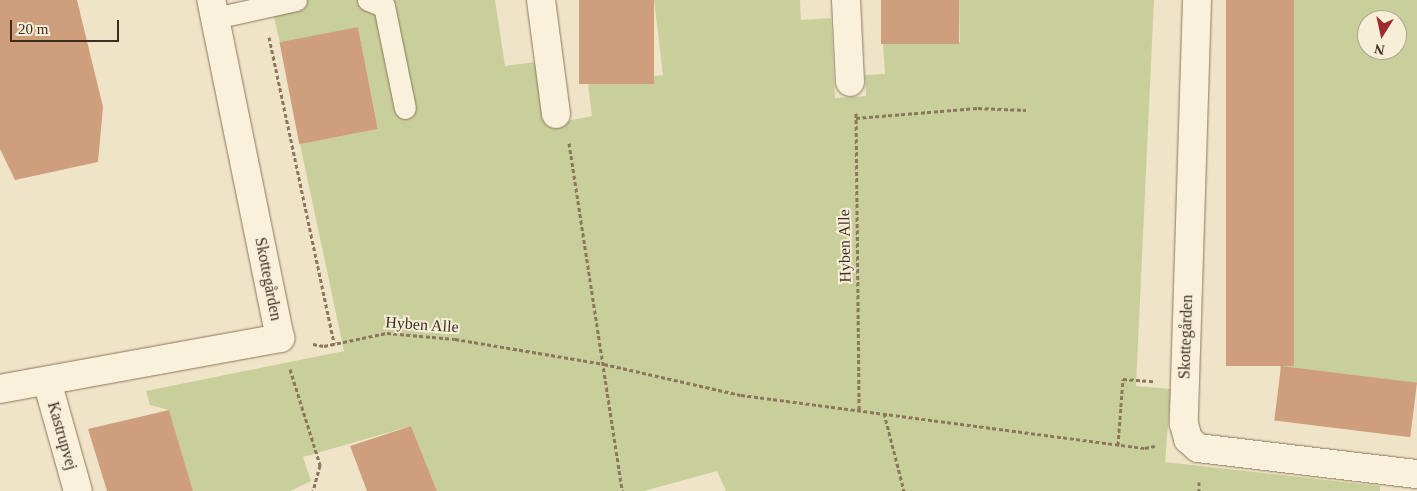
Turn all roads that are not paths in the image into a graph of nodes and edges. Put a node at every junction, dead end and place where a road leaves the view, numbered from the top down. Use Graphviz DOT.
graph roads {
  1 [pos="296,0"];
  2 [pos="368,0"];
  3 [pos="541,0"];
  4 [pos="846,0"];
  5 [pos="1197,0"];
  6 [pos="213,9"];
  7 [pos="850,82"];
  8 [pos="405,108"];
  9 [pos="556,114"];
  10 [pos="46,381"];
  11 [pos="0,389"];
  12 [pos="1417,474"];
  13 [pos="78,491"];
  1 -- 6 [label="lane"];
  2 -- 8 [label="lane"];
  3 -- 9 [label="street"];
  4 -- 7 [label="street"];
  5 -- 12 [label="street, Skottegården"];
  6 -- 10 [label="street, Skottegården"];
  10 -- 11 [label="street, Skottegården"];
  10 -- 13 [label="street, Kastrupvej"];
}
